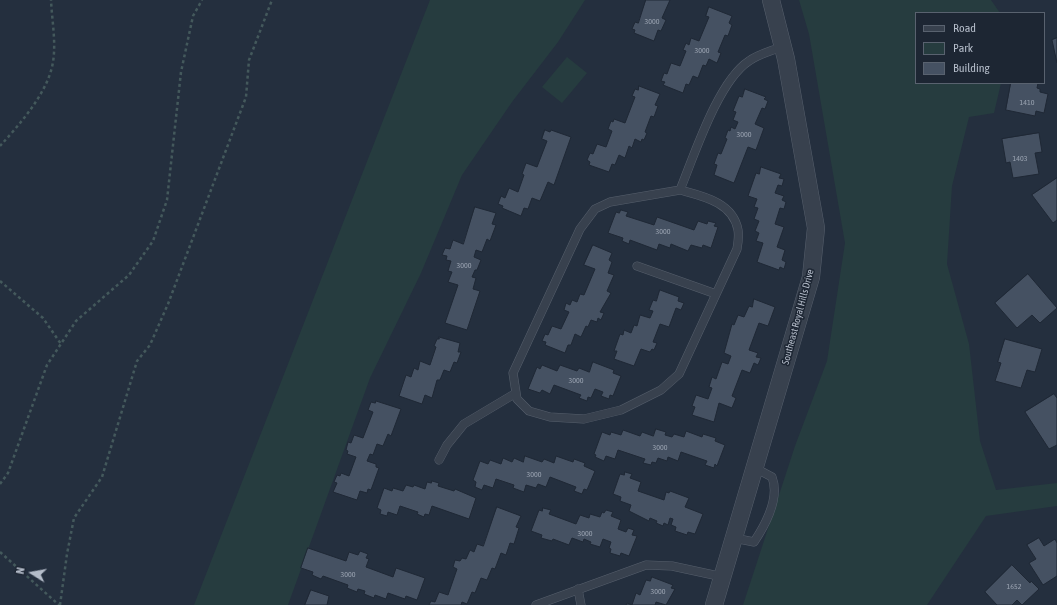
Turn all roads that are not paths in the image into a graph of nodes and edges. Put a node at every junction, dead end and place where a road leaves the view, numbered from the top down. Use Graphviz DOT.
graph roads {
  1 [pos="771,0"];
  2 [pos="783,46"];
  3 [pos="680,190"];
  4 [pos="637,266"];
  5 [pos="716,294"];
  6 [pos="516,393"];
  7 [pos="439,460"];
  8 [pos="755,468"];
  9 [pos="734,538"];
  10 [pos="723,577"];
  11 [pos="578,589"];
  12 [pos="536,605"];
  13 [pos="582,605"];
  14 [pos="714,605"];
  1 -- 2 [label="street, Southeast Royal Hills Drive"];
  2 -- 3 [label="lane"];
  2 -- 8 [label="street, Southeast Royal Hills Drive"];
  3 -- 5 [label="lane"];
  3 -- 6 [label="lane"];
  4 -- 5 [label="lane"];
  5 -- 6 [label="lane"];
  6 -- 7 [label="lane"];
  8 -- 9 [label="street, Southeast Royal Hills Drive"];
  8 -- 9 [label="lane"];
  9 -- 10 [label="street, Southeast Royal Hills Drive"];
  10 -- 11 [label="lane"];
  10 -- 14 [label="street, Southeast Royal Hills Drive"];
  11 -- 12 [label="lane"];
  11 -- 13 [label="lane"];
}
